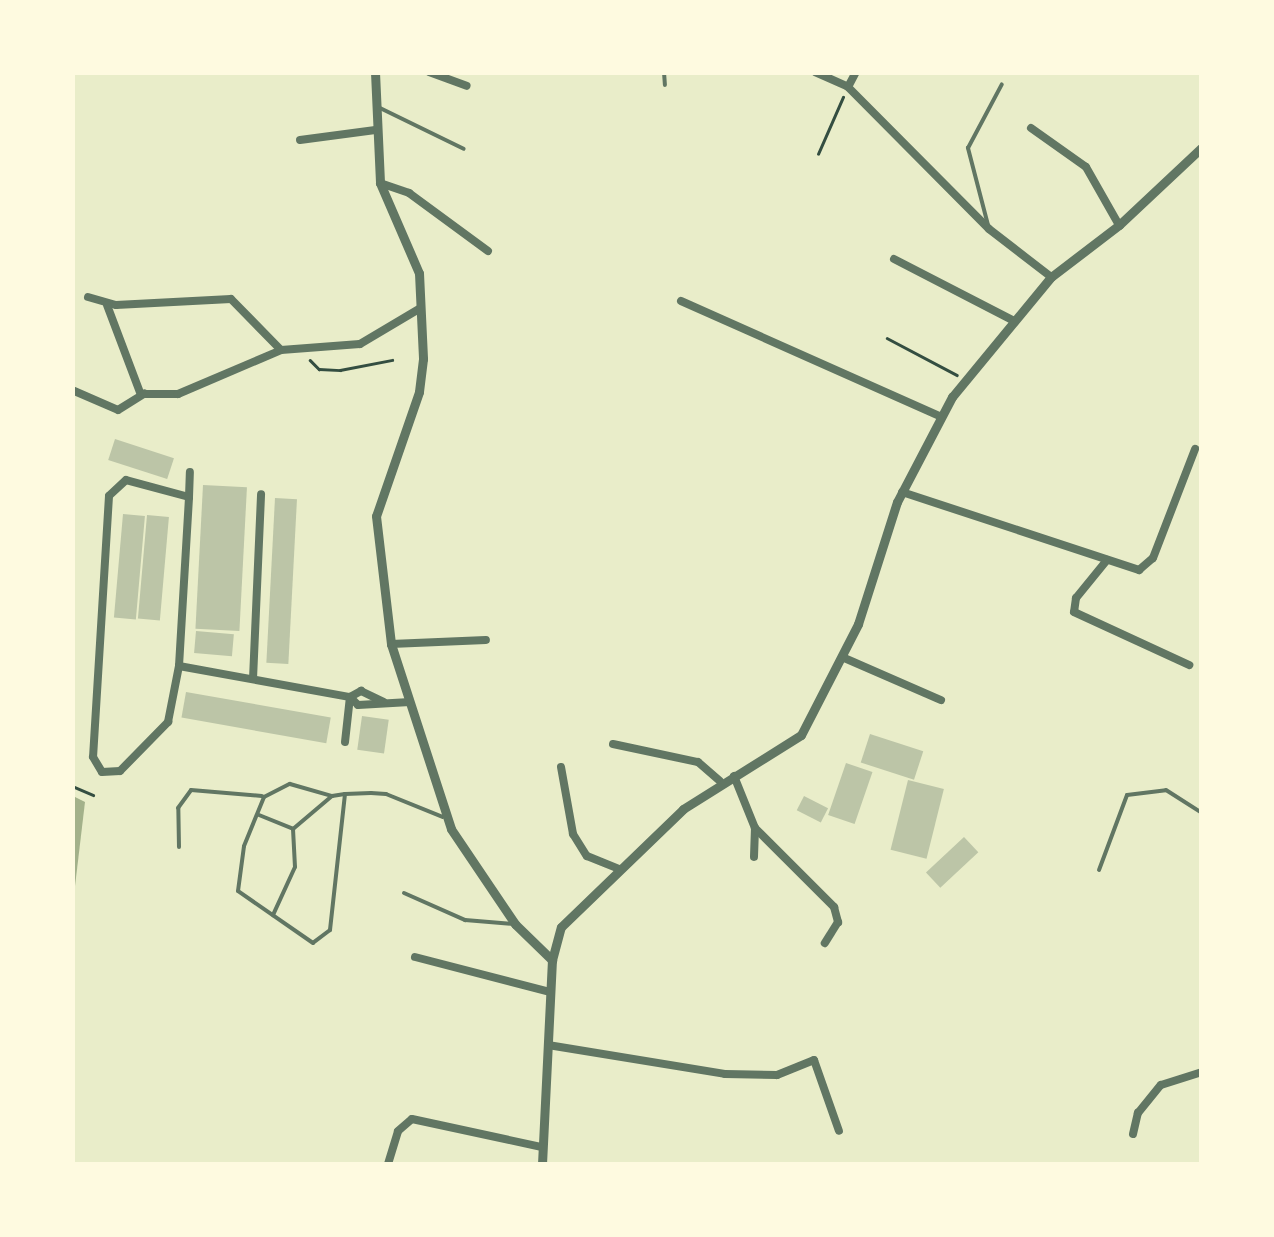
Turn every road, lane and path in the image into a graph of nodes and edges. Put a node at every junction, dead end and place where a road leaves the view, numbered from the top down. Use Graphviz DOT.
graph roads {
  1 [pos="375,72"];
  2 [pos="430,72"];
  3 [pos="664,72"];
  4 [pos="815,72"];
  5 [pos="856,72"];
  6 [pos="1002,84"];
  7 [pos="665,85"];
  8 [pos="467,86"];
  9 [pos="848,87"];
  10 [pos="376,106"];
  11 [pos="1031,128"];
  12 [pos="374,130"];
  13 [pos="300,140"];
  14 [pos="1202,147"];
  15 [pos="464,148"];
  16 [pos="818,154"];
  17 [pos="380,184"];
  18 [pos="1119,225"];
  19 [pos="989,229"];
  20 [pos="488,251"];
  21 [pos="894,260"];
  22 [pos="1050,277"];
  23 [pos="88,297"];
  24 [pos="682,301"];
  25 [pos="107,304"];
  26 [pos="419,309"];
  27 [pos="1014,322"];
  28 [pos="888,338"];
  29 [pos="299,348"];
  30 [pos="281,350"];
  31 [pos="392,360"];
  32 [pos="967,380"];
  33 [pos="72,390"];
  34 [pos="141,396"];
  35 [pos="941,417"];
  36 [pos="1195,450"];
  37 [pos="190,472"];
  38 [pos="902,492"];
  39 [pos="261,494"];
  40 [pos="189,497"];
  41 [pos="1107,560"];
  42 [pos="486,640"];
  43 [pos="390,644"];
  44 [pos="842,658"];
  45 [pos="1189,665"];
  46 [pos="179,666"];
  47 [pos="253,679"];
  48 [pos="350,696"];
  49 [pos="941,700"];
  50 [pos="410,702"];
  51 [pos="345,742"];
  52 [pos="613,744"];
  53 [pos="561,767"];
  54 [pos="734,776"];
  55 [pos="720,781"];
  56 [pos="72,786"];
  57 [pos="345,794"];
  58 [pos="93,795"];
  59 [pos="332,796"];
  60 [pos="264,797"];
  61 [pos="1202,813"];
  62 [pos="259,815"];
  63 [pos="447,819"];
  64 [pos="293,828"];
  65 [pos="755,828"];
  66 [pos="179,848"];
  67 [pos="754,857"];
  68 [pos="619,869"];
  69 [pos="1099,870"];
  70 [pos="404,893"];
  71 [pos="273,914"];
  72 [pos="515,924"];
  73 [pos="825,943"];
  74 [pos="415,957"];
  75 [pos="552,960"];
  76 [pos="550,992"];
  77 [pos="548,1045"];
  78 [pos="1202,1072"];
  79 [pos="838,1131"];
  80 [pos="1132,1134"];
  81 [pos="542,1147"];
  82 [pos="388,1164"];
  83 [pos="542,1164"];
  1 -- 10 [label="street"];
  2 -- 8 [label="street"];
  3 -- 7 [label="lane"];
  4 -- 9 [label="street"];
  5 -- 9 [label="street"];
  6 -- 19 [label="lane"];
  9 -- 16 [label="path"];
  9 -- 19 [label="street"];
  10 -- 12 [label="street"];
  10 -- 15 [label="lane"];
  11 -- 18 [label="street"];
  12 -- 13 [label="street"];
  12 -- 17 [label="street"];
  14 -- 18 [label="street"];
  17 -- 20 [label="street"];
  17 -- 26 [label="street"];
  18 -- 22 [label="street"];
  19 -- 22 [label="street"];
  21 -- 27 [label="street"];
  22 -- 27 [label="street"];
  23 -- 25 [label="street"];
  24 -- 35 [label="street"];
  25 -- 30 [label="street"];
  25 -- 34 [label="street"];
  26 -- 29 [label="street"];
  26 -- 43 [label="street"];
  27 -- 32 [label="street"];
  28 -- 32 [label="path"];
  29 -- 30 [label="street"];
  29 -- 31 [label="path"];
  30 -- 34 [label="street"];
  32 -- 35 [label="street"];
  33 -- 34 [label="street"];
  35 -- 38 [label="street"];
  36 -- 41 [label="street"];
  37 -- 40 [label="street"];
  38 -- 41 [label="street"];
  38 -- 44 [label="street"];
  39 -- 47 [label="street"];
  40 -- 46 [label="street"];
  40 -- 46 [label="street"];
  41 -- 45 [label="street"];
  42 -- 43 [label="street"];
  43 -- 50 [label="street"];
  44 -- 49 [label="street"];
  44 -- 54 [label="street"];
  46 -- 47 [label="street"];
  47 -- 48 [label="street"];
  48 -- 50 [label="street"];
  48 -- 51 [label="street"];
  50 -- 63 [label="street"];
  52 -- 55 [label="street"];
  53 -- 68 [label="street"];
  54 -- 55 [label="street"];
  54 -- 65 [label="street"];
  55 -- 68 [label="street"];
  56 -- 58 [label="path"];
  57 -- 59 [label="lane"];
  57 -- 63 [label="lane"];
  57 -- 71 [label="lane"];
  59 -- 60 [label="lane"];
  59 -- 64 [label="lane"];
  60 -- 62 [label="lane"];
  60 -- 66 [label="lane"];
  61 -- 69 [label="lane"];
  62 -- 64 [label="lane"];
  62 -- 71 [label="lane"];
  63 -- 72 [label="street"];
  64 -- 71 [label="lane"];
  65 -- 67 [label="street"];
  65 -- 73 [label="street"];
  68 -- 75 [label="street"];
  70 -- 72 [label="lane"];
  72 -- 75 [label="street"];
  74 -- 76 [label="street"];
  75 -- 76 [label="street"];
  76 -- 77 [label="street"];
  77 -- 79 [label="street"];
  77 -- 81 [label="street"];
  78 -- 80 [label="street"];
  81 -- 82 [label="street"];
  81 -- 83 [label="street"];
}
